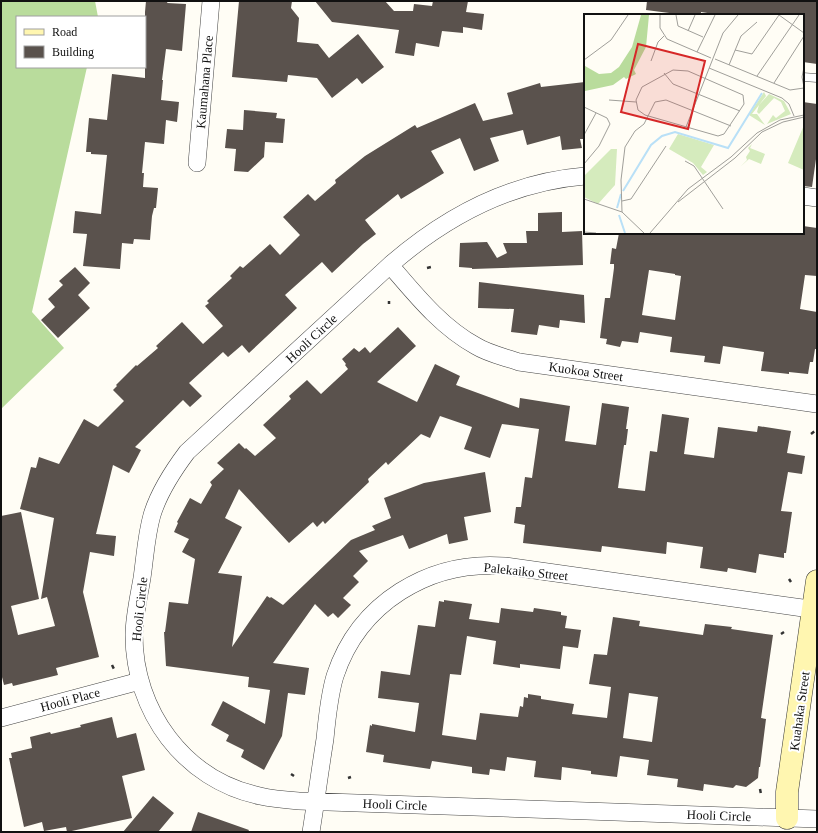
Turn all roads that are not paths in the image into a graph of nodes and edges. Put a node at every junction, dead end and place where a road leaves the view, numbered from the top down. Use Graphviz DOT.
graph roads {
  1 [pos="211,1"];
  2 [pos="804,77"];
  3 [pos="817,78"];
  4 [pos="197,163"];
  5 [pos="584,176"];
  6 [pos="804,196"];
  7 [pos="817,198"];
  8 [pos="390,265"];
  9 [pos="817,404"];
  10 [pos="817,581"];
  11 [pos="815,610"];
  12 [pos="140,680"];
  13 [pos="1,718"];
  14 [pos="316,801"];
  15 [pos="787,818"];
  16 [pos="817,819"];
  17 [pos="311,832"];
  1 -- 4 [label="street, Kaumahana Place"];
  2 -- 3 [label="lane"];
  5 -- 8 [label="street, Hooli Circle"];
  6 -- 7 [label="street"];
  8 -- 9 [label="street, Kuokoa Street"];
  8 -- 12 [label="street, Hooli Circle"];
  10 -- 11 [label="street, Kuahaka Street"];
  11 -- 14 [label="street, Palekaiko Street"];
  11 -- 15 [label="street, Kuahaka Street"];
  12 -- 13 [label="street, Hooli Place"];
  12 -- 14 [label="street, Hooli Circle"];
  14 -- 15 [label="street, Hooli Circle"];
  14 -- 17 [label="street, Palekaiko Street"];
  15 -- 16 [label="street, Hooli Circle"];
}
